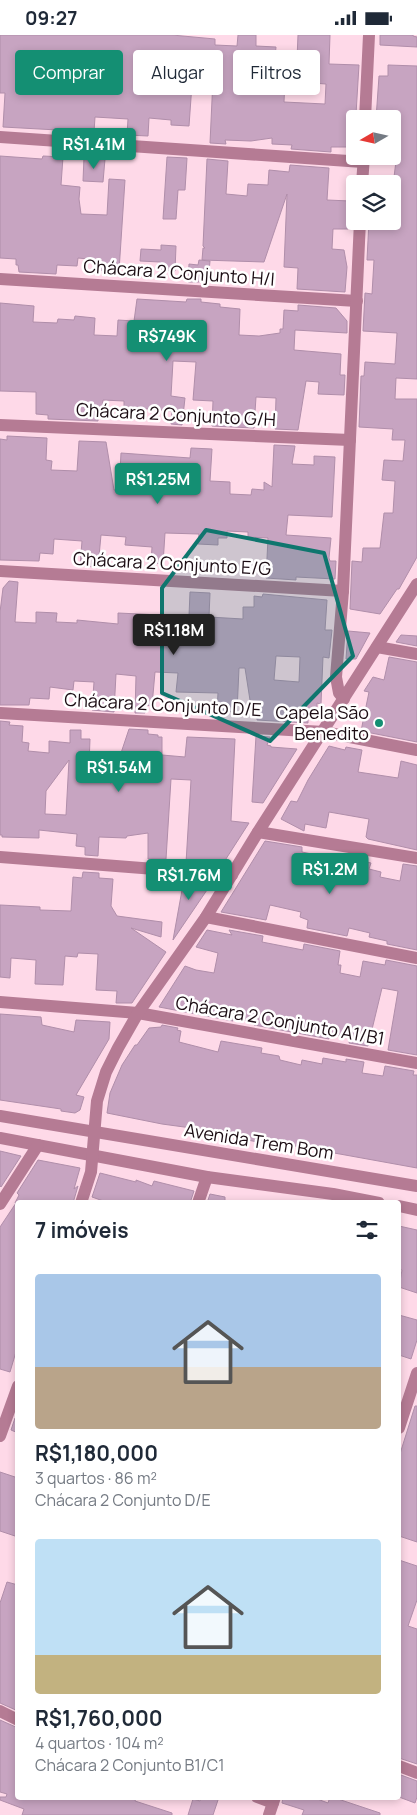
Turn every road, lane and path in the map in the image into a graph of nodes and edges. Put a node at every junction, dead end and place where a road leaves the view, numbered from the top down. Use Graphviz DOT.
graph roads {
  1 [pos="369,35"];
  2 [pos="365,110"];
  3 [pos="0,137"];
  4 [pos="346,158"];
  5 [pos="360,230"];
  6 [pos="0,279"];
  7 [pos="357,301"];
  8 [pos="0,425"];
  9 [pos="350,440"];
  10 [pos="0,571"];
  11 [pos="417,584"];
  12 [pos="343,591"];
  13 [pos="377,647"];
  14 [pos="417,654"];
  15 [pos="344,699"];
  16 [pos="0,713"];
  17 [pos="324,731"];
  18 [pos="417,750"];
  19 [pos="258,832"];
  20 [pos="0,857"];
  21 [pos="417,858"];
  22 [pos="232,875"];
  23 [pos="206,917"];
  24 [pos="417,958"];
  25 [pos="0,1003"];
  26 [pos="138,1013"];
  27 [pos="417,1063"];
  28 [pos="0,1116"];
  29 [pos="95,1133"];
  30 [pos="0,1138"];
  31 [pos="38,1145"];
  32 [pos="93,1156"];
  33 [pos="207,1177"];
  34 [pos="417,1186"];
  35 [pos="331,1198"];
  36 [pos="82,1200"];
  37 [pos="199,1200"];
  38 [pos="350,1200"];
  39 [pos="0,1204"];
  40 [pos="401,1206"];
  41 [pos="417,1209"];
  42 [pos="417,1373"];
  43 [pos="15,1394"];
  44 [pos="401,1421"];
  45 [pos="0,1437"];
  46 [pos="0,1711"];
  47 [pos="15,1718"];
  48 [pos="401,1767"];
  49 [pos="417,1773"];
  1 -- 2 [label="street"];
  3 -- 4 [label="street"];
  5 -- 7 [label="street"];
  6 -- 7 [label="street, Chácara 2 Conjunto H/I"];
  7 -- 9 [label="street"];
  8 -- 9 [label="street, Chácara 2 Conjunto G/H"];
  9 -- 12 [label="street"];
  10 -- 12 [label="street, Chácara 2 Conjunto E/G"];
  11 -- 13 [label="street"];
  12 -- 15 [label="street"];
  13 -- 14 [label="street"];
  13 -- 15 [label="street"];
  15 -- 17 [label="street"];
  16 -- 17 [label="street, Chácara 2 Conjunto D/E"];
  17 -- 18 [label="street, Chácara 2 Conjunto D/E"];
  17 -- 19 [label="street"];
  19 -- 21 [label="street"];
  19 -- 22 [label="street"];
  20 -- 22 [label="street"];
  22 -- 23 [label="street"];
  23 -- 24 [label="street"];
  23 -- 26 [label="street"];
  25 -- 26 [label="street, Chácara 2 Conjunto A1/B1"];
  26 -- 27 [label="street, Chácara 2 Conjunto A1/B1"];
  26 -- 29 [label="street"];
  28 -- 29 [label="street, Avenida Trem Bom"];
  29 -- 32 [label="street"];
  29 -- 34 [label="street, Avenida Trem Bom"];
  30 -- 31 [label="street"];
  31 -- 32 [label="street"];
  31 -- 39 [label="street"];
  32 -- 33 [label="street"];
  32 -- 36 [label="street"];
  33 -- 35 [label="street"];
  33 -- 37 [label="street"];
  35 -- 38 [label="street"];
  40 -- 41 [label="street"];
  42 -- 44 [label="street"];
  43 -- 45 [label="street"];
  46 -- 47 [label="street"];
  48 -- 49 [label="street"];
}
